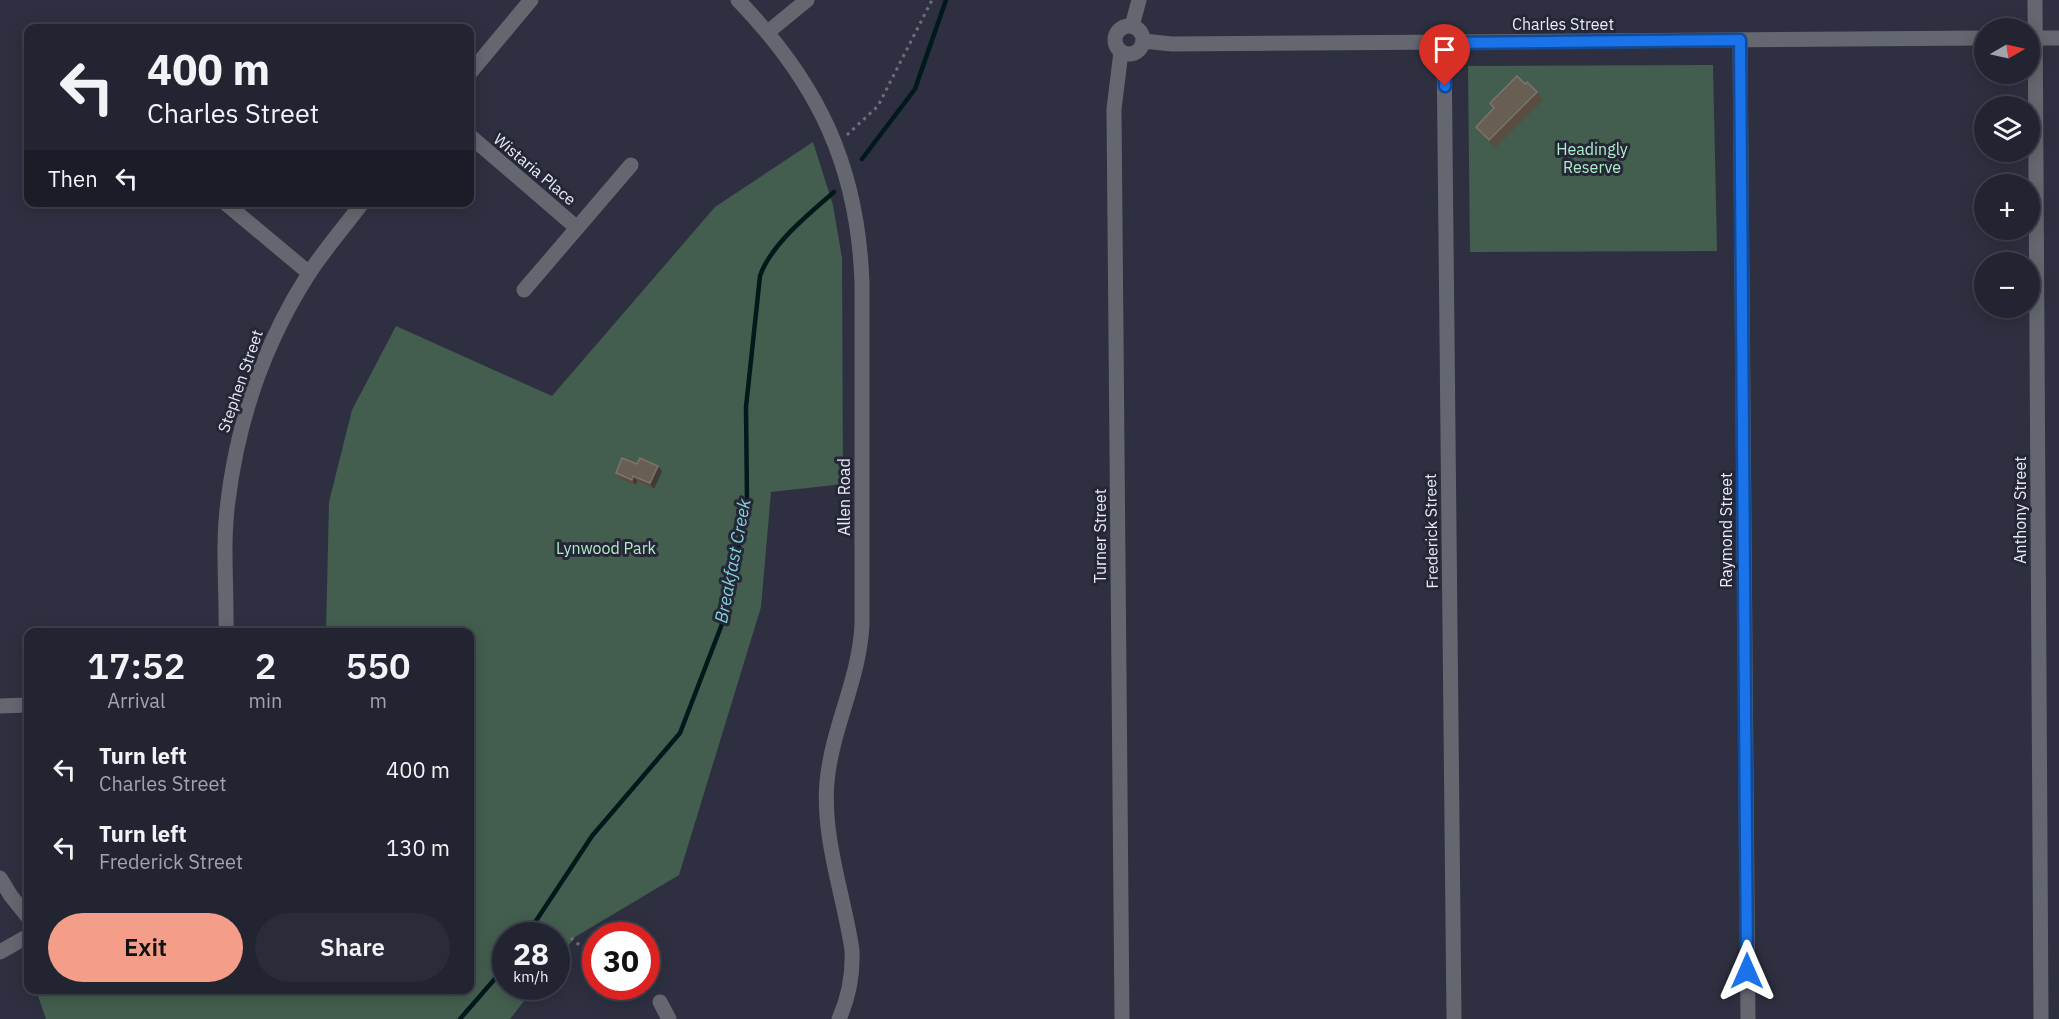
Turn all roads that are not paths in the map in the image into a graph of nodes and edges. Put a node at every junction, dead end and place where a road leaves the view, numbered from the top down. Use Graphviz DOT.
graph roads {
  1 [pos="738,0"];
  2 [pos="807,0"];
  3 [pos="1140,0"];
  4 [pos="2035,0"];
  5 [pos="524,3"];
  6 [pos="2034,18"];
  7 [pos="1132,26"];
  8 [pos="768,32"];
  9 [pos="1974,38"];
  10 [pos="2040,38"];
  11 [pos="2059,38"];
  12 [pos="1740,40"];
  13 [pos="1143,41"];
  14 [pos="1444,43"];
  15 [pos="1121,52"];
  16 [pos="474,68"];
  17 [pos="2032,84"];
  18 [pos="474,139"];
  19 [pos="632,165"];
  20 [pos="230,207"];
  21 [pos="359,207"];
  22 [pos="577,228"];
  23 [pos="309,273"];
  24 [pos="524,290"];
  25 [pos="226,628"];
  26 [pos="24,705"];
  27 [pos="0,706"];
  28 [pos="0,878"];
  29 [pos="24,912"];
  30 [pos="24,938"];
  31 [pos="0,952"];
  32 [pos="660,1002"];
  33 [pos="669,1019"];
  34 [pos="839,1019"];
  35 [pos="1122,1019"];
  36 [pos="1454,1019"];
  37 [pos="1748,1019"];
  38 [pos="2041,1019"];
  1 -- 8 [label="street, Allen Road"];
  2 -- 8 [label="street"];
  3 -- 7 [label="street"];
  4 -- 6 [label="street, Anthony Street"];
  5 -- 16 [label="street"];
  7 -- 13 [label="street"];
  7 -- 15 [label="street"];
  8 -- 34 [label="street, Allen Road"];
  9 -- 12 [label="street, Charles Street"];
  10 -- 11 [label="street"];
  12 -- 14 [label="street, Charles Street"];
  12 -- 37 [label="street, Raymond Street"];
  13 -- 14 [label="street, Charles Street"];
  13 -- 15 [label="street"];
  14 -- 36 [label="street, Frederick Street"];
  15 -- 35 [label="street, Turner Street"];
  17 -- 38 [label="street, Anthony Street"];
  18 -- 22 [label="street, Wistaria Place"];
  19 -- 22 [label="street, Wistaria Place"];
  20 -- 23 [label="street"];
  21 -- 23 [label="street, Stephen Street"];
  22 -- 24 [label="street, Wistaria Place"];
  23 -- 25 [label="street, Stephen Street"];
  26 -- 27 [label="street"];
  28 -- 29 [label="street"];
  30 -- 31 [label="street"];
  32 -- 33 [label="street"];
}
